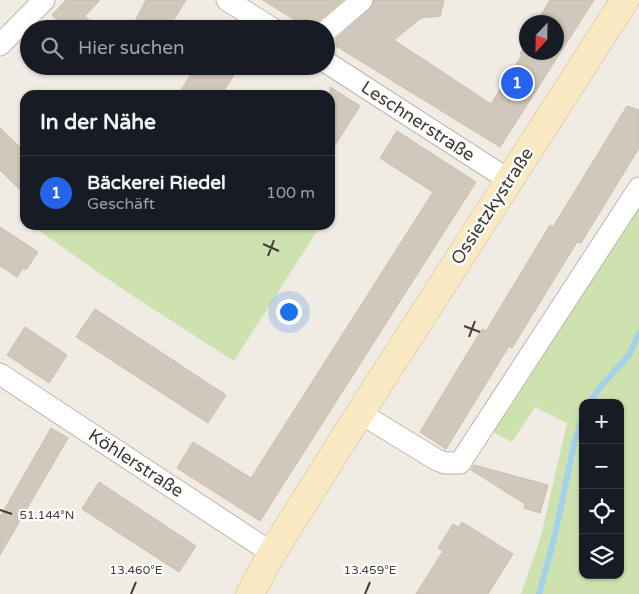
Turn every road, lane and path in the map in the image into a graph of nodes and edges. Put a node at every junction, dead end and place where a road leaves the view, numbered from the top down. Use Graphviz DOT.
graph roads {
  1 [pos="44,0"];
  2 [pos="227,0"];
  3 [pos="362,0"];
  4 [pos="625,0"];
  5 [pos="24,20"];
  6 [pos="259,20"];
  7 [pos="335,23"];
  8 [pos="20,25"];
  9 [pos="0,45"];
  10 [pos="335,68"];
  11 [pos="509,180"];
  12 [pos="639,188"];
  13 [pos="0,374"];
  14 [pos="360,413"];
  15 [pos="272,553"];
  16 [pos="250,594"];
  1 -- 5 [label="street"];
  2 -- 6 [label="street"];
  3 -- 7 [label="street"];
  4 -- 11 [label="main road, Ossietzkystraße"];
  8 -- 9 [label="street"];
  10 -- 11 [label="street, Leschnerstraße"];
  11 -- 14 [label="main road, Ossietzkystraße"];
  12 -- 14 [label="street"];
  13 -- 15 [label="street, Köhlerstraße"];
  14 -- 15 [label="main road, Ossietzkystraße"];
  15 -- 16 [label="main road, Ossietzkystraße"];
}
